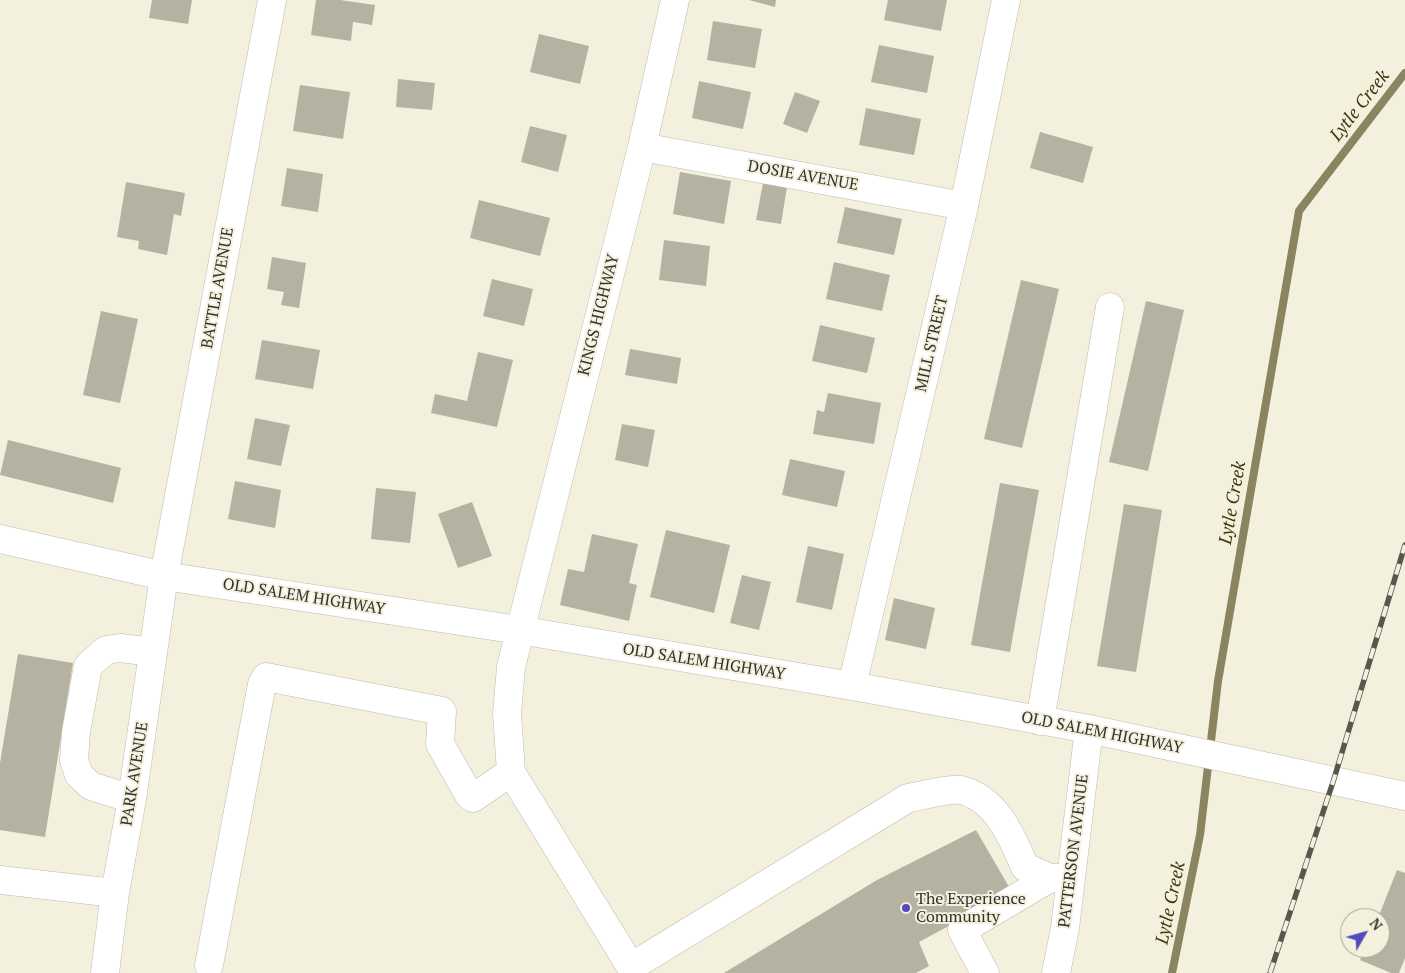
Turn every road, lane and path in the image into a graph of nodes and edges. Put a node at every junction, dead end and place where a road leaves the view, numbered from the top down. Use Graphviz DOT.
graph roads {
  1 [pos="272,0"];
  2 [pos="675,0"];
  3 [pos="1006,0"];
  4 [pos="642,147"];
  5 [pos="964,206"];
  6 [pos="1110,307"];
  7 [pos="0,539"];
  8 [pos="164,576"];
  9 [pos="519,630"];
  10 [pos="153,652"];
  11 [pos="852,686"];
  12 [pos="1040,721"];
  13 [pos="1089,730"];
  14 [pos="511,772"];
  15 [pos="1405,796"];
  16 [pos="132,799"];
  17 [pos="1061,878"];
  18 [pos="0,880"];
  19 [pos="115,893"];
  20 [pos="209,964"];
  21 [pos="105,973"];
  22 [pos="985,973"];
  23 [pos="1056,973"];
  1 -- 8 [label="street, BATTLE AVENUE"];
  2 -- 4 [label="street, KINGS HIGHWAY"];
  3 -- 5 [label="street, MILL STREET"];
  4 -- 5 [label="street, DOSIE AVENUE"];
  4 -- 9 [label="street, KINGS HIGHWAY"];
  5 -- 11 [label="street, MILL STREET"];
  6 -- 12 [label="street"];
  7 -- 8 [label="street, OLD SALEM HIGHWAY"];
  8 -- 9 [label="street, OLD SALEM HIGHWAY"];
  8 -- 10 [label="street, PARK AVENUE"];
  9 -- 11 [label="street, OLD SALEM HIGHWAY"];
  9 -- 14 [label="street, KINGS HIGHWAY"];
  10 -- 16 [label="street, PARK AVENUE"];
  10 -- 16 [label="street"];
  11 -- 12 [label="street, OLD SALEM HIGHWAY"];
  12 -- 13 [label="street, OLD SALEM HIGHWAY"];
  13 -- 15 [label="street, OLD SALEM HIGHWAY"];
  13 -- 17 [label="street, PATTERSON AVENUE"];
  14 -- 17 [label="street"];
  14 -- 20 [label="street"];
  16 -- 19 [label="street, PARK AVENUE"];
  17 -- 22 [label="street"];
  17 -- 23 [label="street, PATTERSON AVENUE"];
  18 -- 19 [label="street"];
  19 -- 21 [label="street, PARK AVENUE"];
}
